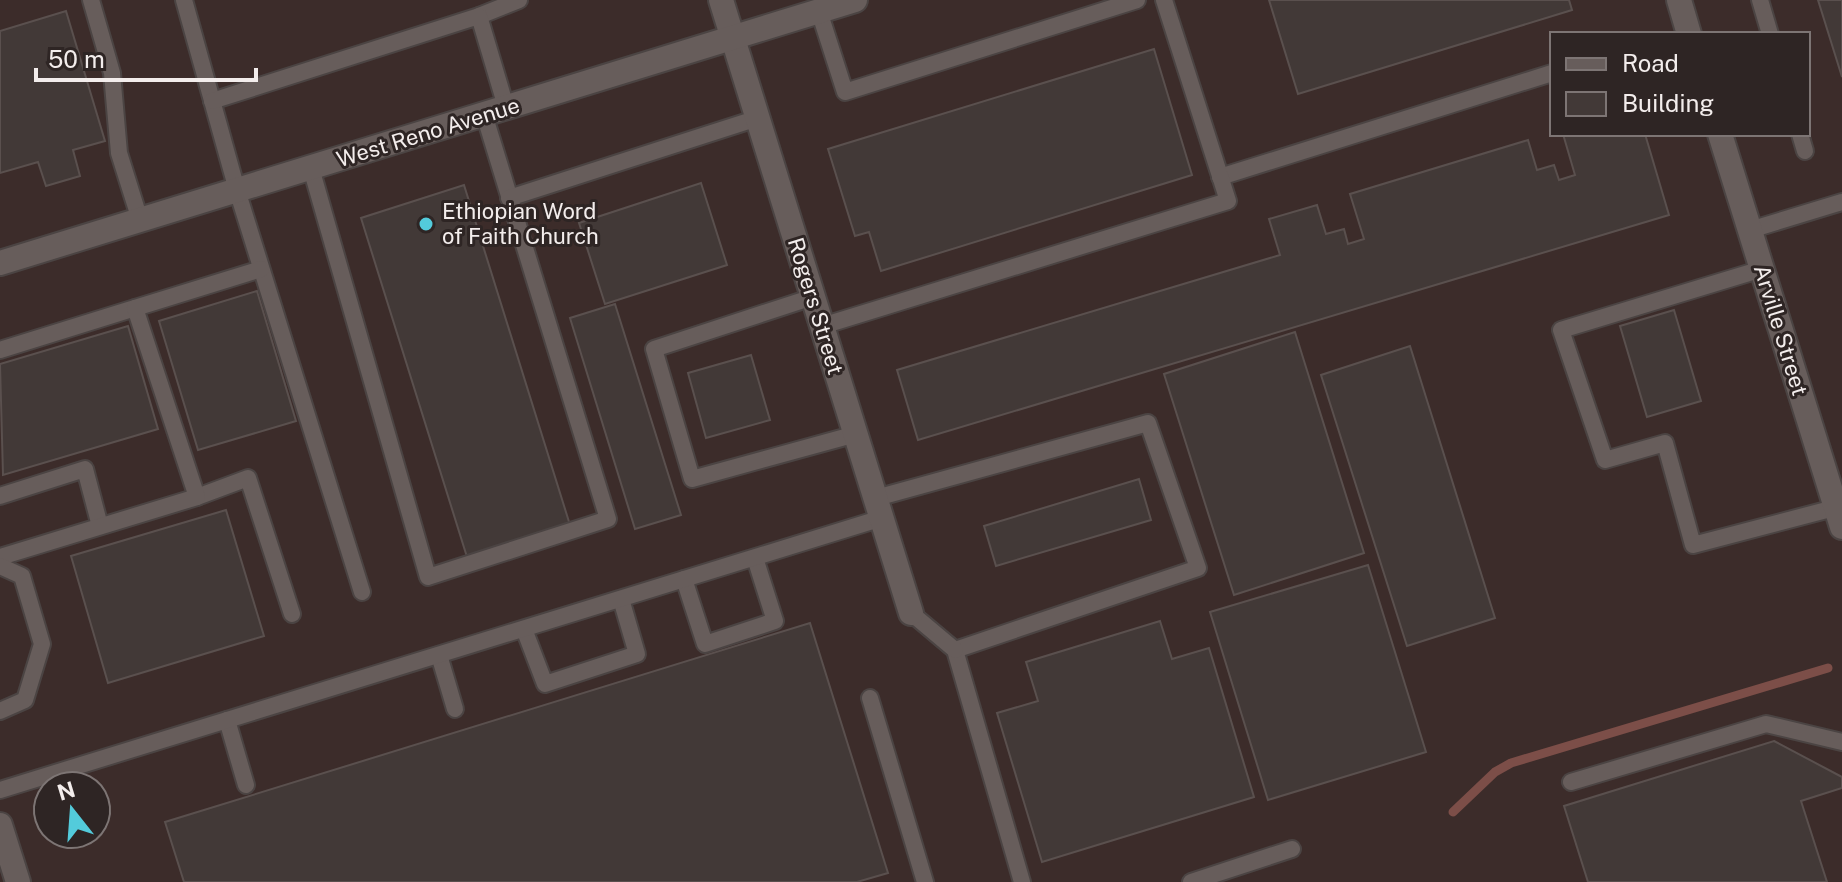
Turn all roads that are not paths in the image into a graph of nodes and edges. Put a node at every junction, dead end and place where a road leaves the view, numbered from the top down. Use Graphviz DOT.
graph roads {
  1 [pos="91,0"];
  2 [pos="184,0"];
  3 [pos="519,0"];
  4 [pos="721,0"];
  5 [pos="855,0"];
  6 [pos="1137,0"];
  7 [pos="1164,0"];
  8 [pos="1679,0"];
  9 [pos="1760,0"];
  10 [pos="819,11"];
  11 [pos="479,16"];
  12 [pos="1685,32"];
  13 [pos="1769,32"];
  14 [pos="733,38"];
  15 [pos="1550,74"];
  16 [pos="212,101"];
  17 [pos="495,111"];
  18 [pos="758,118"];
  19 [pos="1721,136"];
  20 [pos="311,168"];
  21 [pos="1220,177"];
  22 [pos="237,190"];
  23 [pos="509,198"];
  24 [pos="1842,202"];
  25 [pos="140,220"];
  26 [pos="1750,230"];
  27 [pos="0,263"];
  28 [pos="261,269"];
  29 [pos="1762,269"];
  30 [pos="813,297"];
  31 [pos="135,308"];
  32 [pos="822,326"];
  33 [pos="0,350"];
  34 [pos="856,434"];
  35 [pos="0,496"];
  36 [pos="197,497"];
  37 [pos="879,508"];
  38 [pos="1840,514"];
  39 [pos="100,526"];
  40 [pos="0,557"];
  41 [pos="755,558"];
  42 [pos="0,566"];
  43 [pos="684,579"];
  44 [pos="362,592"];
  45 [pos="621,599"];
  46 [pos="911,613"];
  47 [pos="292,614"];
  48 [pos="524,629"];
  49 [pos="955,650"];
  50 [pos="439,655"];
  51 [pos="870,698"];
  52 [pos="455,709"];
  53 [pos="0,711"];
  54 [pos="227,720"];
  55 [pos="1842,742"];
  56 [pos="1571,782"];
  57 [pos="246,785"];
  58 [pos="0,790"];
  59 [pos="0,825"];
  60 [pos="1292,849"];
  61 [pos="4,852"];
  62 [pos="18,882"];
  63 [pos="925,882"];
  64 [pos="1022,882"];
  65 [pos="1191,882"];
  1 -- 25 [label="lane"];
  2 -- 16 [label="lane"];
  3 -- 11 [label="lane"];
  4 -- 14 [label="street, Rogers Street"];
  5 -- 10 [label="street, West Reno Avenue"];
  6 -- 10 [label="lane"];
  7 -- 21 [label="lane"];
  8 -- 12 [label="street"];
  9 -- 13 [label="lane"];
  10 -- 14 [label="street, West Reno Avenue"];
  11 -- 16 [label="lane"];
  11 -- 17 [label="lane"];
  14 -- 17 [label="street, West Reno Avenue"];
  14 -- 18 [label="street, Rogers Street"];
  15 -- 21 [label="lane"];
  16 -- 22 [label="lane"];
  17 -- 20 [label="street, West Reno Avenue"];
  17 -- 23 [label="lane"];
  18 -- 23 [label="lane"];
  18 -- 30 [label="street, Rogers Street"];
  19 -- 26 [label="street, Arville Street"];
  20 -- 22 [label="street, West Reno Avenue"];
  20 -- 23 [label="lane"];
  21 -- 32 [label="lane"];
  22 -- 25 [label="street, West Reno Avenue"];
  22 -- 28 [label="lane"];
  24 -- 26 [label="lane"];
  25 -- 27 [label="street, West Reno Avenue"];
  26 -- 29 [label="street, Arville Street"];
  28 -- 31 [label="lane"];
  28 -- 44 [label="lane"];
  29 -- 38 [label="street, Arville Street"];
  29 -- 38 [label="lane"];
  30 -- 32 [label="street, Rogers Street"];
  30 -- 34 [label="lane"];
  31 -- 33 [label="lane"];
  31 -- 36 [label="lane"];
  32 -- 34 [label="street, Rogers Street"];
  34 -- 37 [label="street, Rogers Street"];
  35 -- 39 [label="lane"];
  36 -- 39 [label="lane"];
  36 -- 47 [label="lane"];
  37 -- 41 [label="lane"];
  37 -- 46 [label="street, Rogers Street"];
  37 -- 49 [label="lane"];
  39 -- 40 [label="lane"];
  41 -- 43 [label="lane"];
  41 -- 43 [label="lane"];
  42 -- 53 [label="lane"];
  43 -- 45 [label="lane"];
  45 -- 48 [label="lane"];
  45 -- 48 [label="lane"];
  46 -- 49 [label="lane"];
  48 -- 50 [label="lane"];
  49 -- 64 [label="lane"];
  50 -- 52 [label="lane"];
  50 -- 54 [label="lane"];
  51 -- 63 [label="lane"];
  54 -- 57 [label="lane"];
  54 -- 58 [label="lane"];
  55 -- 56 [label="lane"];
  59 -- 61 [label="street"];
  60 -- 65 [label="lane"];
  61 -- 62 [label="street"];
}
